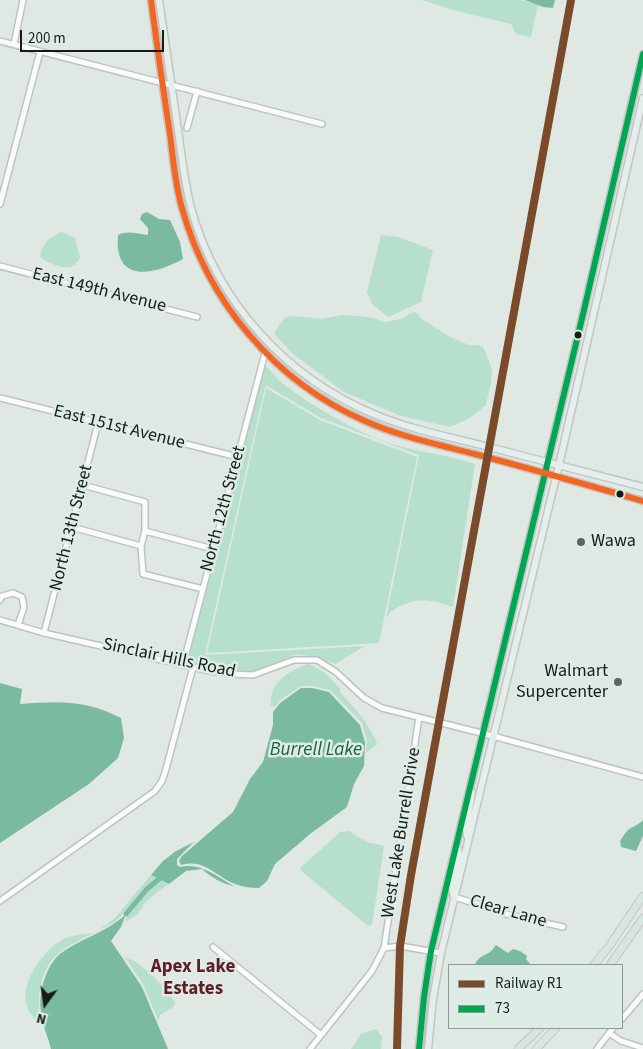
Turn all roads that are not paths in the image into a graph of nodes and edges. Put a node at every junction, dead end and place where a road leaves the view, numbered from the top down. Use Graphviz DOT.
graph roads {
  1 [pos="23,0"];
  2 [pos="151,0"];
  3 [pos="159,0"];
  4 [pos="0,41"];
  5 [pos="14,44"];
  6 [pos="40,52"];
  7 [pos="643,54"];
  8 [pos="162,83"];
  9 [pos="171,85"];
  10 [pos="197,91"];
  11 [pos="643,98"];
  12 [pos="322,124"];
  13 [pos="187,128"];
  14 [pos="616,168"];
  15 [pos="626,170"];
  16 [pos="2,189"];
  17 [pos="0,204"];
  18 [pos="0,266"];
  19 [pos="584,310"];
  20 [pos="594,312"];
  21 [pos="198,317"];
  22 [pos="264,353"];
  23 [pos="0,398"];
  24 [pos="98,423"];
  25 [pos="238,457"];
  26 [pos="548,462"];
  27 [pos="559,465"];
  28 [pos="545,472"];
  29 [pos="557,475"];
  30 [pos="83,485"];
  31 [pos="643,487"];
  32 [pos="643,501"];
  33 [pos="72,527"];
  34 [pos="145,531"];
  35 [pos="141,546"];
  36 [pos="214,549"];
  37 [pos="203,589"];
  38 [pos="516,593"];
  39 [pos="0,600"];
  40 [pos="0,620"];
  41 [pos="18,625"];
  42 [pos="44,633"];
  43 [pos="516,639"];
  44 [pos="183,665"];
  45 [pos="193,667"];
  46 [pos="419,717"];
  47 [pos="483,733"];
  48 [pos="493,736"];
  49 [pos="643,777"];
  50 [pos="470,786"];
  51 [pos="468,839"];
  52 [pos="456,848"];
  53 [pos="643,896"];
  54 [pos="454,897"];
  55 [pos="0,901"];
  56 [pos="643,918"];
  57 [pos="563,927"];
  58 [pos="213,947"];
  59 [pos="384,948"];
  60 [pos="431,951"];
  61 [pos="441,953"];
  62 [pos="595,964"];
  63 [pos="611,964"];
  64 [pos="643,994"];
  65 [pos="641,1001"];
  66 [pos="623,1017"];
  67 [pos="539,1029"];
  68 [pos="555,1029"];
  69 [pos="613,1029"];
  70 [pos="609,1033"];
  71 [pos="321,1035"];
  72 [pos="643,1048"];
  73 [pos="310,1049"];
  74 [pos="419,1049"];
  75 [pos="428,1049"];
  76 [pos="518,1049"];
  77 [pos="536,1049"];
  78 [pos="597,1049"];
  1 -- 5 [label="street"];
  2 -- 8 [label="main road"];
  3 -- 9 [label="main road"];
  4 -- 5 [label="street"];
  5 -- 6 [label="street"];
  6 -- 8 [label="street"];
  6 -- 16 [label="street"];
  7 -- 14 [label="main road"];
  8 -- 9 [label="street"];
  8 -- 22 [label="main road"];
  9 -- 10 [label="street"];
  9 -- 26 [label="main road"];
  10 -- 12 [label="street"];
  10 -- 13 [label="street"];
  11 -- 15 [label="main road"];
  14 -- 15 [label="street"];
  14 -- 19 [label="main road"];
  15 -- 20 [label="main road"];
  16 -- 17 [label="street"];
  18 -- 21 [label="street, East 149th Avenue"];
  19 -- 20 [label="main road"];
  19 -- 26 [label="main road"];
  20 -- 27 [label="main road"];
  22 -- 25 [label="street, North 12th Street"];
  22 -- 28 [label="main road"];
  23 -- 24 [label="street, East 151st Avenue"];
  24 -- 25 [label="street, East 151st Avenue"];
  24 -- 30 [label="street, North 13th Street"];
  25 -- 36 [label="street, North 12th Street"];
  26 -- 27 [label="main road"];
  26 -- 28 [label="main road"];
  27 -- 29 [label="main road"];
  27 -- 31 [label="main road"];
  28 -- 29 [label="main road"];
  28 -- 38 [label="main road"];
  29 -- 32 [label="main road"];
  29 -- 43 [label="main road"];
  30 -- 33 [label="street, North 13th Street"];
  30 -- 34 [label="street"];
  33 -- 35 [label="street"];
  33 -- 42 [label="street, North 13th Street"];
  34 -- 35 [label="street"];
  34 -- 36 [label="street"];
  35 -- 37 [label="street"];
  36 -- 37 [label="street, North 12th Street"];
  37 -- 44 [label="street, North 12th Street"];
  38 -- 43 [label="main road"];
  38 -- 47 [label="main road"];
  39 -- 41 [label="street"];
  40 -- 41 [label="street, Sinclair Hills Road"];
  41 -- 42 [label="street, Sinclair Hills Road"];
  42 -- 44 [label="street, Sinclair Hills Road"];
  43 -- 48 [label="main road"];
  44 -- 45 [label="street, Sinclair Hills Road"];
  45 -- 46 [label="street, Sinclair Hills Road"];
  45 -- 55 [label="street"];
  46 -- 47 [label="street, Sinclair Hills Road"];
  46 -- 59 [label="street, West Lake Burrell Drive"];
  47 -- 48 [label="street, Sinclair Hills Road"];
  47 -- 50 [label="main road"];
  48 -- 49 [label="street, Sinclair Hills Road"];
  48 -- 51 [label="main road"];
  50 -- 51 [label="main road"];
  50 -- 52 [label="main road"];
  51 -- 54 [label="main road"];
  52 -- 54 [label="main road"];
  52 -- 60 [label="main road"];
  53 -- 62 [label="highway"];
  54 -- 57 [label="street, Clear Lane"];
  54 -- 61 [label="main road"];
  56 -- 63 [label="highway"];
  58 -- 71 [label="street"];
  59 -- 60 [label="street"];
  59 -- 71 [label="street, West Lake Burrell Drive"];
  60 -- 61 [label="street"];
  60 -- 74 [label="main road"];
  61 -- 75 [label="main road"];
  64 -- 65 [label="street"];
  65 -- 66 [label="street"];
  67 -- 76 [label="highway"];
  68 -- 77 [label="highway"];
  69 -- 70 [label="street"];
  70 -- 72 [label="street"];
  70 -- 78 [label="street"];
  71 -- 73 [label="street, West Lake Burrell Drive"];
}
